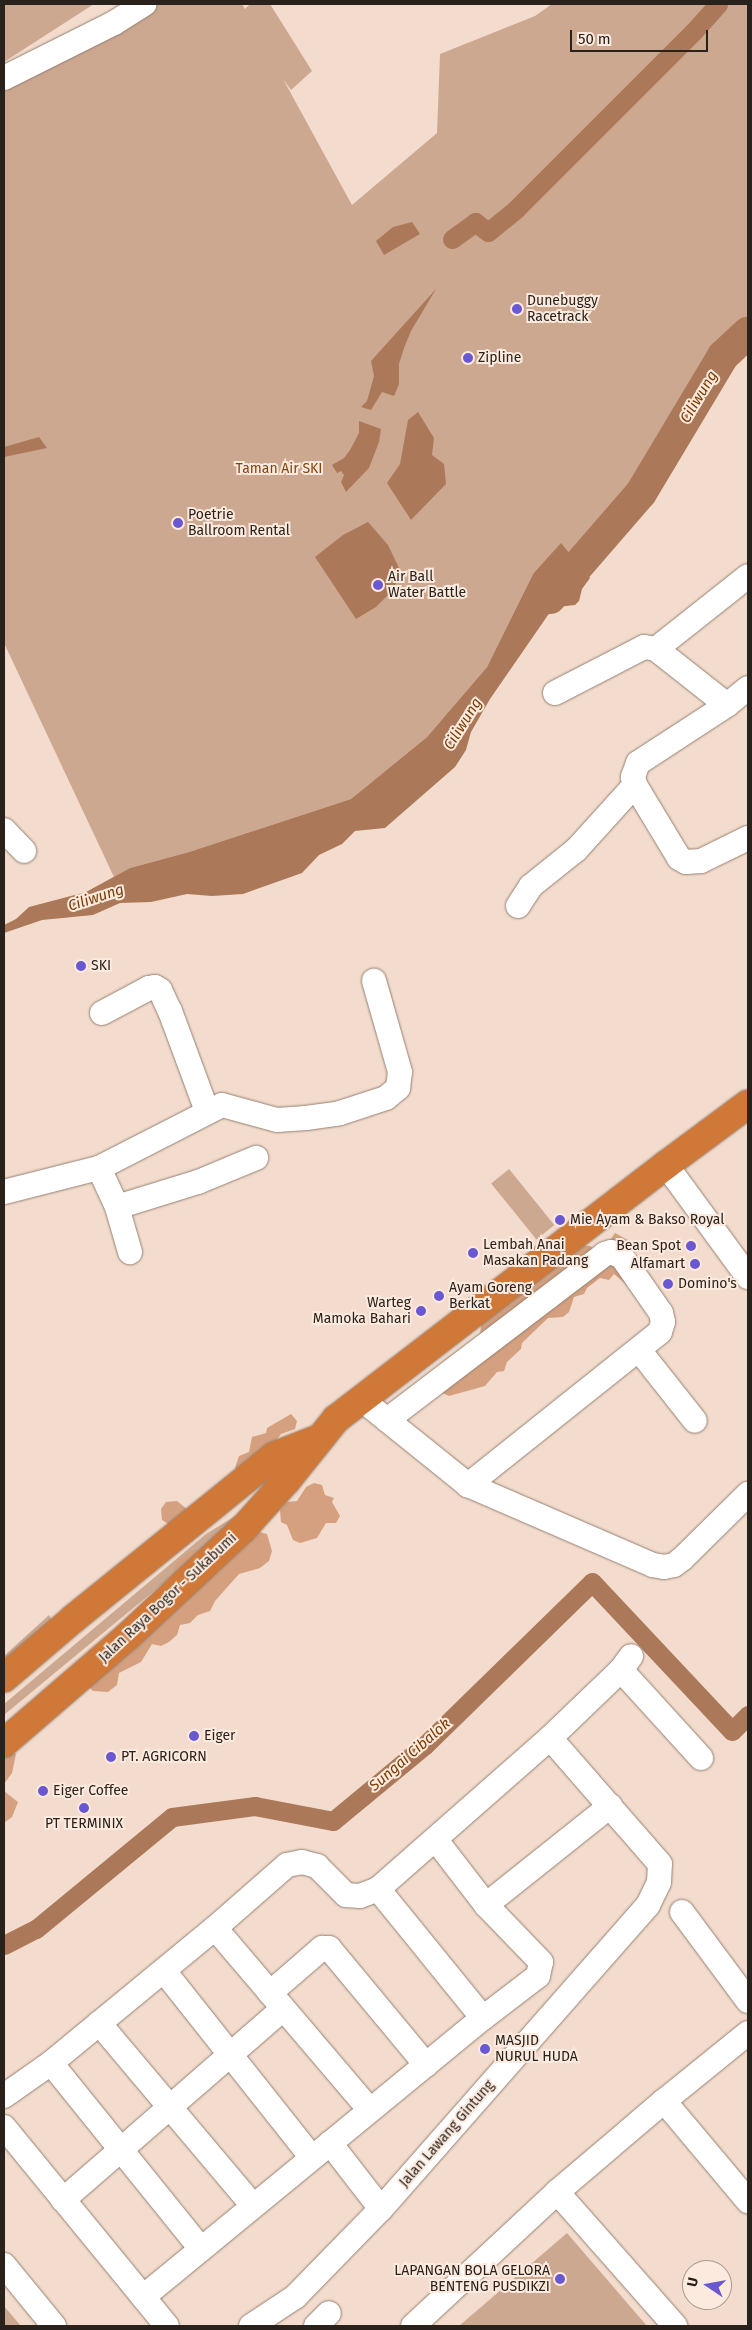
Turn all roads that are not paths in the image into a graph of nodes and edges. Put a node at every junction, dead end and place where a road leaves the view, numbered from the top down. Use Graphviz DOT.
graph roads {
  1 [pos="144,4"];
  2 [pos="4,78"];
  3 [pos="748,576"];
  4 [pos="656,648"];
  5 [pos="748,688"];
  6 [pos="555,693"];
  7 [pos="727,705"];
  8 [pos="635,785"];
  9 [pos="4,830"];
  10 [pos="748,838"];
  11 [pos="24,852"];
  12 [pos="518,906"];
  13 [pos="374,981"];
  14 [pos="102,1013"];
  15 [pos="748,1104"];
  16 [pos="207,1111"];
  17 [pos="256,1158"];
  18 [pos="666,1165"];
  19 [pos="99,1168"];
  20 [pos="4,1192"];
  21 [pos="117,1207"];
  22 [pos="130,1252"];
  23 [pos="748,1277"];
  24 [pos="639,1350"];
  25 [pos="361,1399"];
  26 [pos="387,1420"];
  27 [pos="695,1421"];
  28 [pos="318,1439"];
  29 [pos="274,1456"];
  30 [pos="287,1480"];
  31 [pos="468,1485"];
  32 [pos="748,1494"];
  33 [pos="4,1678"];
  34 [pos="550,1738"];
  35 [pos="4,1743"];
  36 [pos="701,1758"];
  37 [pos="610,1806"];
  38 [pos="436,1840"];
  39 [pos="378,1889"];
  40 [pos="486,1905"];
  41 [pos="682,1912"];
  42 [pos="215,1928"];
  43 [pos="164,1971"];
  44 [pos="277,2001"];
  45 [pos="748,2001"];
  46 [pos="483,2018"];
  47 [pos="99,2023"];
  48 [pos="748,2033"];
  49 [pos="231,2055"];
  50 [pos="51,2063"];
  51 [pos="426,2064"];
  52 [pos="4,2096"];
  53 [pos="664,2101"];
  54 [pos="170,2108"];
  55 [pos="370,2110"];
  56 [pos="4,2127"];
  57 [pos="330,2143"];
  58 [pos="121,2150"];
  59 [pos="312,2158"];
  60 [pos="557,2192"];
  61 [pos="63,2200"];
  62 [pos="748,2201"];
  63 [pos="253,2206"];
  64 [pos="381,2209"];
  65 [pos="201,2249"];
  66 [pos="4,2265"];
  67 [pos="143,2297"];
  68 [pos="54,2326"];
  69 [pos="166,2326"];
  70 [pos="251,2326"];
  71 [pos="413,2326"];
  72 [pos="675,2326"];
  1 -- 2 [label="street"];
  3 -- 4 [label="street"];
  4 -- 6 [label="street"];
  4 -- 7 [label="street"];
  5 -- 7 [label="street"];
  7 -- 8 [label="street"];
  8 -- 10 [label="street"];
  8 -- 12 [label="street"];
  9 -- 11 [label="street"];
  13 -- 16 [label="street"];
  14 -- 16 [label="street"];
  15 -- 18 [label="highway, Jalan Raya Bogor - Sukabumi"];
  16 -- 19 [label="street"];
  17 -- 21 [label="street"];
  18 -- 23 [label="street"];
  18 -- 25 [label="highway, Jalan Raya Bogor - Sukabumi"];
  19 -- 20 [label="street"];
  19 -- 21 [label="street"];
  21 -- 22 [label="street"];
  24 -- 26 [label="street"];
  24 -- 27 [label="street"];
  24 -- 31 [label="street"];
  25 -- 26 [label="street"];
  25 -- 28 [label="highway, Jalan Raya Bogor - Sukabumi"];
  26 -- 31 [label="street"];
  28 -- 29 [label="highway, Jalan Raya Bogor - Sukabumi"];
  28 -- 30 [label="highway, Jalan Raya Bogor - Sukabumi"];
  29 -- 30 [label="highway"];
  29 -- 33 [label="highway, Jalan Raya Bogor - Sukabumi"];
  30 -- 35 [label="highway, Jalan Raya Bogor - Sukabumi"];
  31 -- 32 [label="street"];
  34 -- 36 [label="street"];
  34 -- 37 [label="street, Jalan Lawang Gintung"];
  34 -- 38 [label="street"];
  37 -- 40 [label="street"];
  37 -- 64 [label="street, Jalan Lawang Gintung"];
  38 -- 39 [label="street"];
  38 -- 40 [label="street"];
  39 -- 42 [label="street"];
  39 -- 46 [label="street"];
  40 -- 46 [label="street"];
  41 -- 45 [label="street"];
  42 -- 43 [label="street"];
  42 -- 44 [label="street"];
  43 -- 47 [label="street"];
  43 -- 49 [label="street"];
  44 -- 49 [label="street"];
  44 -- 51 [label="street"];
  44 -- 55 [label="street"];
  46 -- 51 [label="street"];
  47 -- 50 [label="street"];
  47 -- 54 [label="street"];
  48 -- 53 [label="street"];
  49 -- 54 [label="street"];
  49 -- 59 [label="street"];
  50 -- 52 [label="street"];
  50 -- 58 [label="street"];
  51 -- 55 [label="street"];
  53 -- 60 [label="street"];
  53 -- 62 [label="street"];
  54 -- 58 [label="street"];
  54 -- 63 [label="street"];
  55 -- 57 [label="street"];
  56 -- 61 [label="street"];
  57 -- 59 [label="street"];
  57 -- 64 [label="street"];
  58 -- 61 [label="street"];
  58 -- 65 [label="street"];
  59 -- 63 [label="street"];
  60 -- 71 [label="street"];
  60 -- 72 [label="street"];
  61 -- 67 [label="street"];
  63 -- 65 [label="street"];
  64 -- 70 [label="street, Jalan Lawang Gintung"];
  65 -- 67 [label="street"];
  66 -- 68 [label="street"];
  67 -- 69 [label="street"];
}
